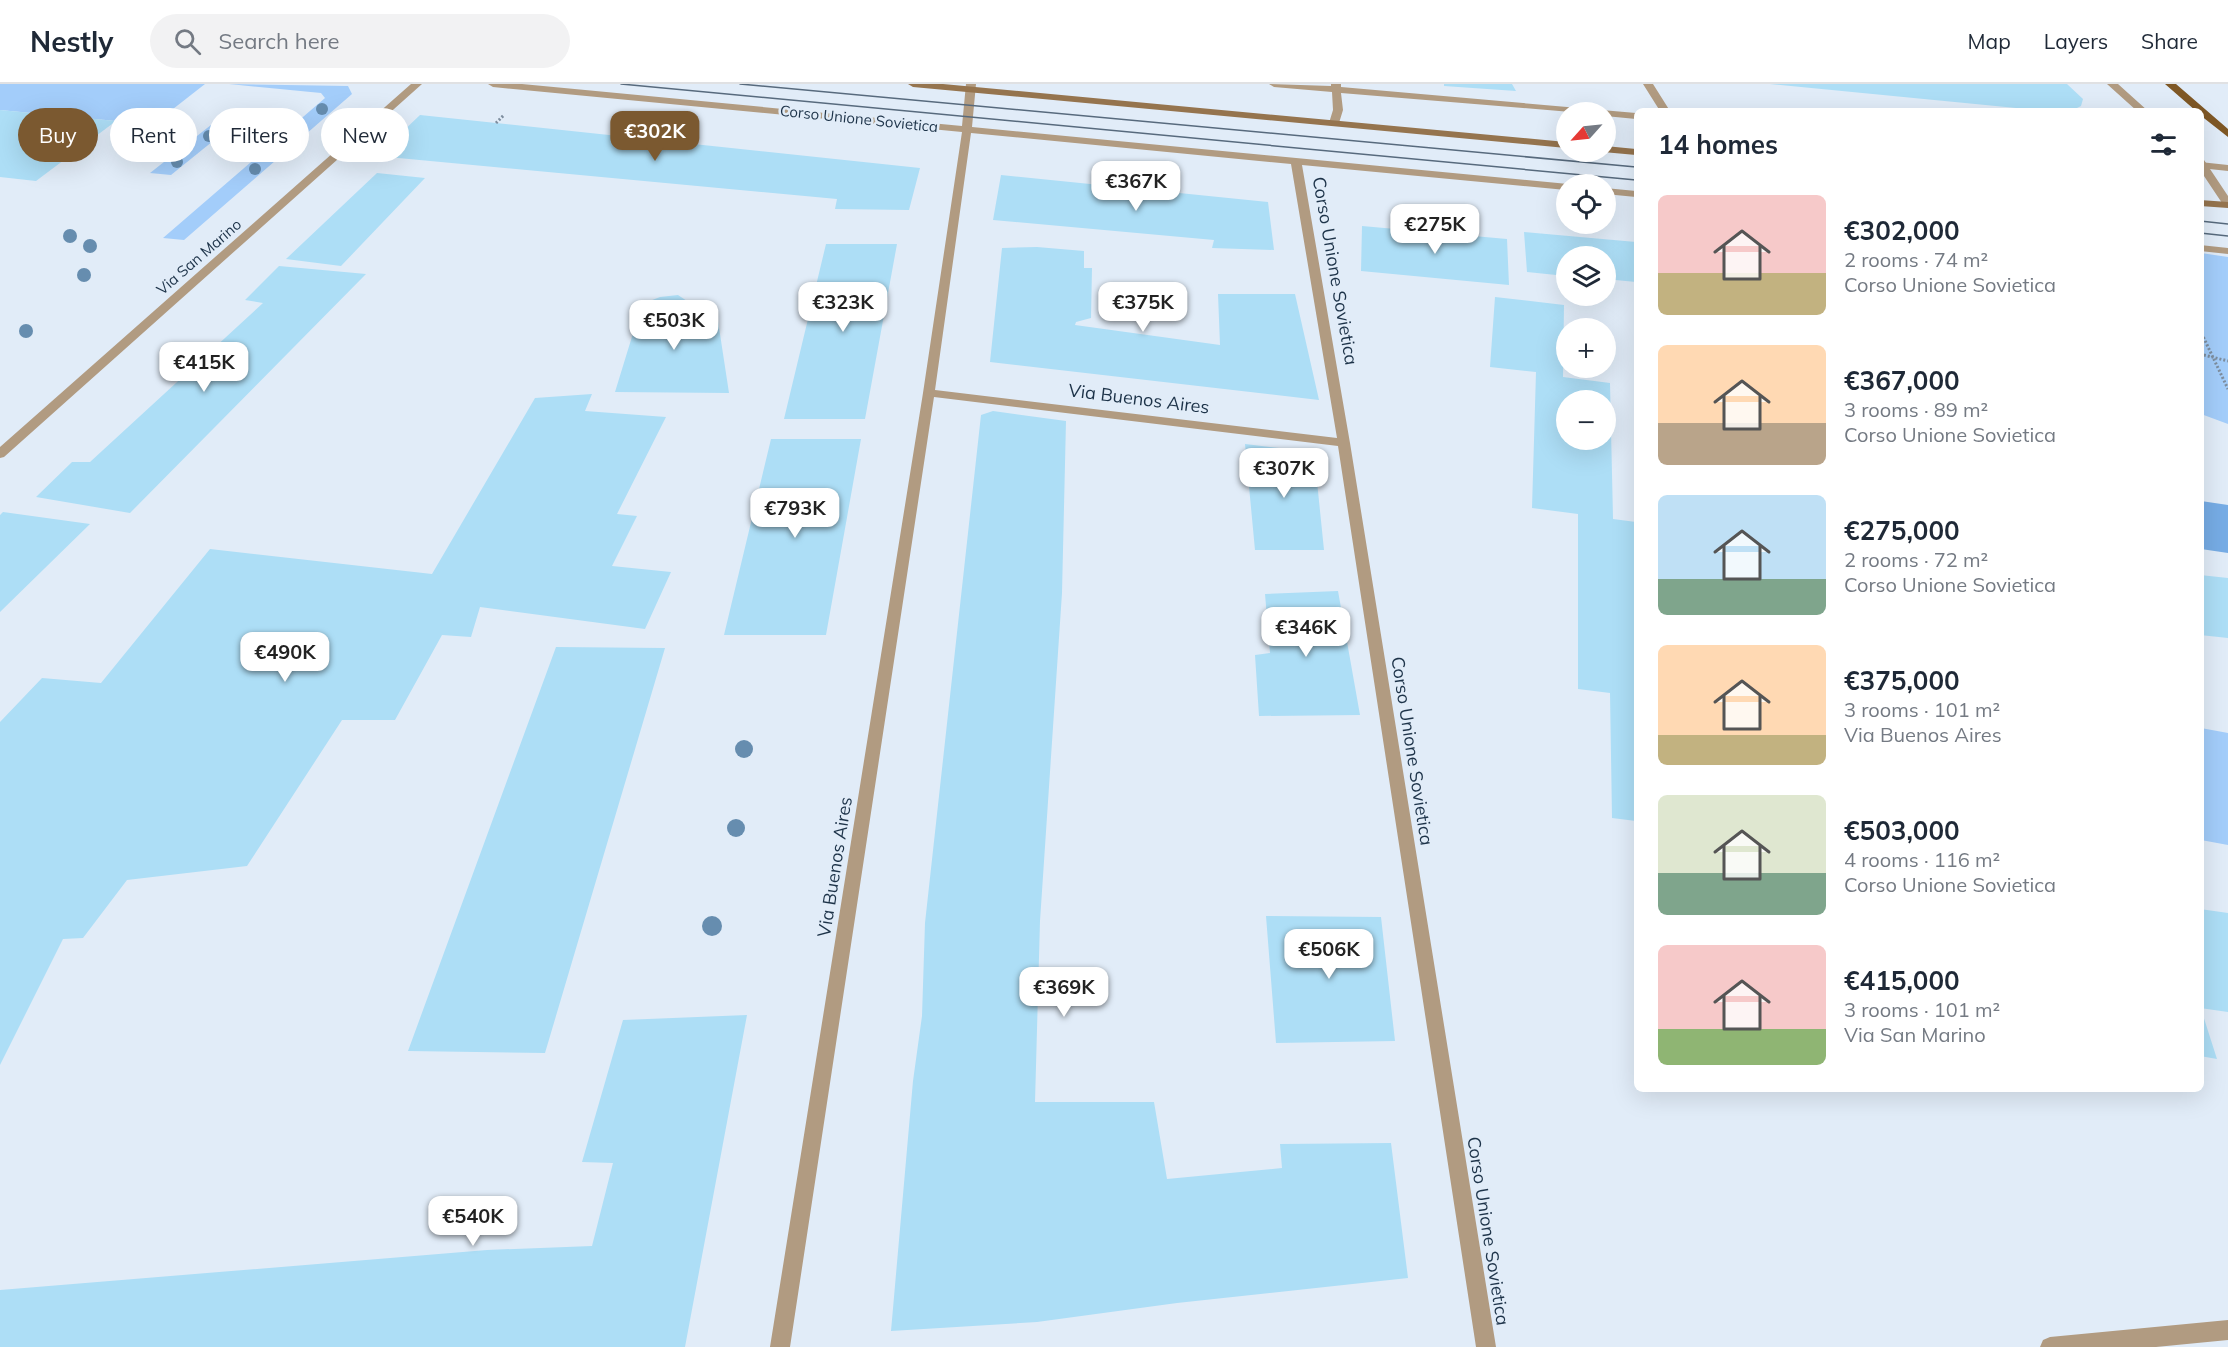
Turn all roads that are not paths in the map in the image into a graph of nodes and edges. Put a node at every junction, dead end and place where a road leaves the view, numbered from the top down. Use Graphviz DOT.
graph roads {
  1 [pos="417,84"];
  2 [pos="493,84"];
  3 [pos="913,84"];
  4 [pos="1274,84"];
  5 [pos="1648,84"];
  6 [pos="2112,84"];
  7 [pos="2170,84"];
  8 [pos="971,87"];
  9 [pos="1337,87"];
  10 [pos="1556,108"];
  11 [pos="1663,108"];
  12 [pos="2139,108"];
  13 [pos="2198,108"];
  14 [pos="2204,113"];
  15 [pos="1616,114"];
  16 [pos="1634,116"];
  17 [pos="1334,123"];
  18 [pos="967,130"];
  19 [pos="2228,134"];
  20 [pos="1556,144"];
  21 [pos="1616,150"];
  22 [pos="1634,152"];
  23 [pos="1296,161"];
  24 [pos="2204,164"];
  25 [pos="2204,167"];
  26 [pos="2228,168"];
  27 [pos="1556,186"];
  28 [pos="1616,192"];
  29 [pos="1634,194"];
  30 [pos="2204,202"];
  31 [pos="2228,204"];
  32 [pos="2204,248"];
  33 [pos="2228,251"];
  34 [pos="929,393"];
  35 [pos="1344,443"];
  36 [pos="0,453"];
  37 [pos="2228,1330"];
  38 [pos="780,1347"];
  39 [pos="1486,1347"];
  40 [pos="2050,1347"];
  1 -- 36 [label="street, Via San Marino"];
  2 -- 18 [label="street, Corso Unione Sovietica"];
  3 -- 8 [label="main road"];
  4 -- 9 [label="street"];
  5 -- 11 [label="street"];
  6 -- 12 [label="street"];
  7 -- 13 [label="main road"];
  8 -- 17 [label="main road"];
  8 -- 18 [label="street, Via Buenos Aires"];
  9 -- 10 [label="street"];
  9 -- 17 [label="street"];
  14 -- 19 [label="main road"];
  15 -- 16 [label="street"];
  17 -- 20 [label="main road"];
  18 -- 23 [label="street, Corso Unione Sovietica"];
  18 -- 34 [label="street, Via Buenos Aires"];
  21 -- 22 [label="main road"];
  23 -- 27 [label="street, Corso Unione Sovietica"];
  23 -- 35 [label="street, Corso Unione Sovietica"];
  24 -- 26 [label="street"];
  25 -- 31 [label="street"];
  28 -- 29 [label="street"];
  30 -- 31 [label="main road"];
  32 -- 33 [label="street"];
  34 -- 35 [label="street, Via Buenos Aires"];
  34 -- 38 [label="street, Via Buenos Aires"];
  35 -- 39 [label="street, Corso Unione Sovietica"];
  37 -- 40 [label="street"];
}
